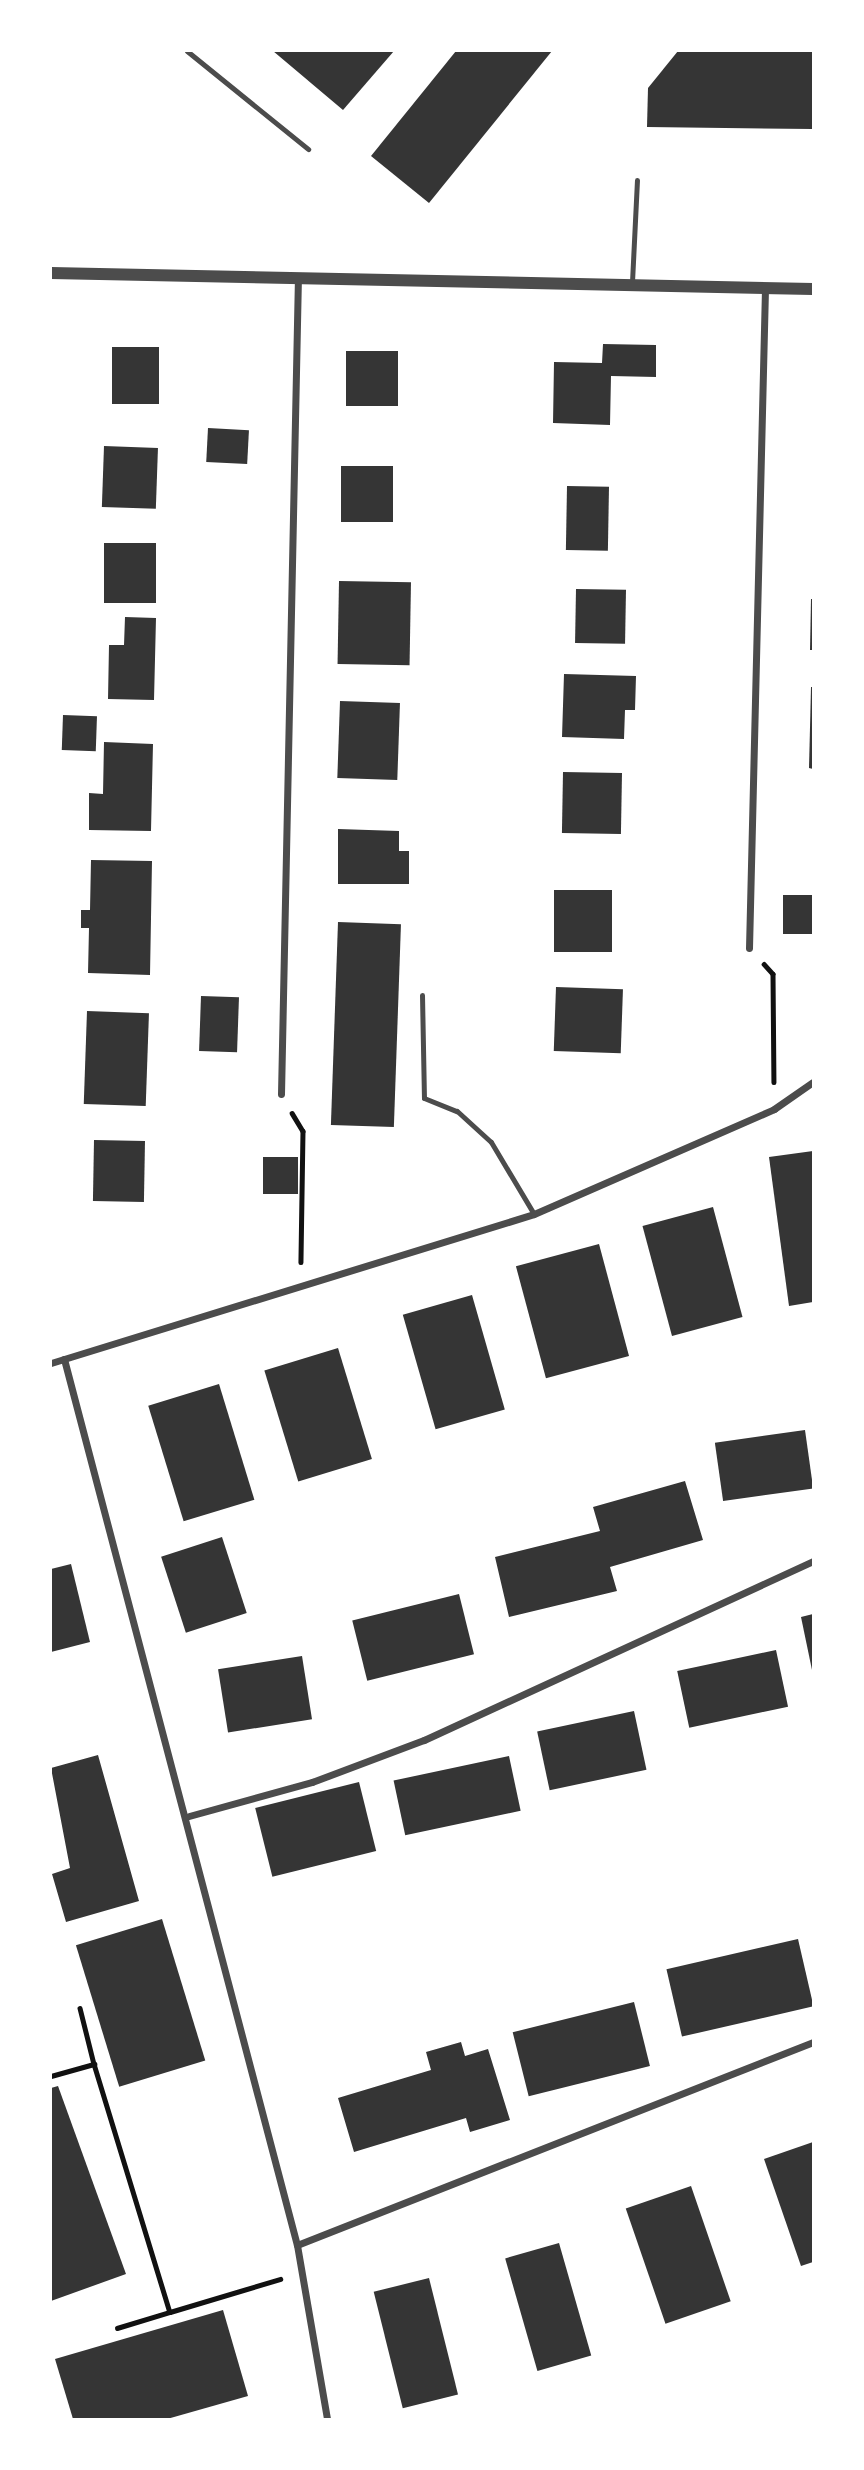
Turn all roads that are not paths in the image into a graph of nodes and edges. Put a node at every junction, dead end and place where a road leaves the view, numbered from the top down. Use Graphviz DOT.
graph roads {
  1 [pos="187,51"];
  2 [pos="308,149"];
  3 [pos="637,180"];
  4 [pos="51,273"];
  5 [pos="298,279"];
  6 [pos="632,282"];
  7 [pos="765,288"];
  8 [pos="813,289"];
  9 [pos="749,948"];
  10 [pos="422,995"];
  11 [pos="813,1082"];
  12 [pos="281,1094"];
  13 [pos="534,1214"];
  14 [pos="64,1359"];
  15 [pos="51,1363"];
  16 [pos="813,1561"];
  17 [pos="189,1816"];
  18 [pos="813,2042"];
  19 [pos="297,2245"];
  20 [pos="327,2419"];
  1 -- 2 [label="lane"];
  3 -- 6 [label="lane"];
  4 -- 5 [label="street"];
  5 -- 6 [label="street"];
  5 -- 12 [label="street"];
  6 -- 7 [label="street"];
  7 -- 8 [label="street"];
  7 -- 9 [label="street"];
  10 -- 13 [label="lane"];
  11 -- 13 [label="street"];
  13 -- 14 [label="street"];
  14 -- 15 [label="street"];
  14 -- 17 [label="street"];
  16 -- 17 [label="street"];
  17 -- 19 [label="street"];
  18 -- 19 [label="street"];
  19 -- 20 [label="street"];
}
